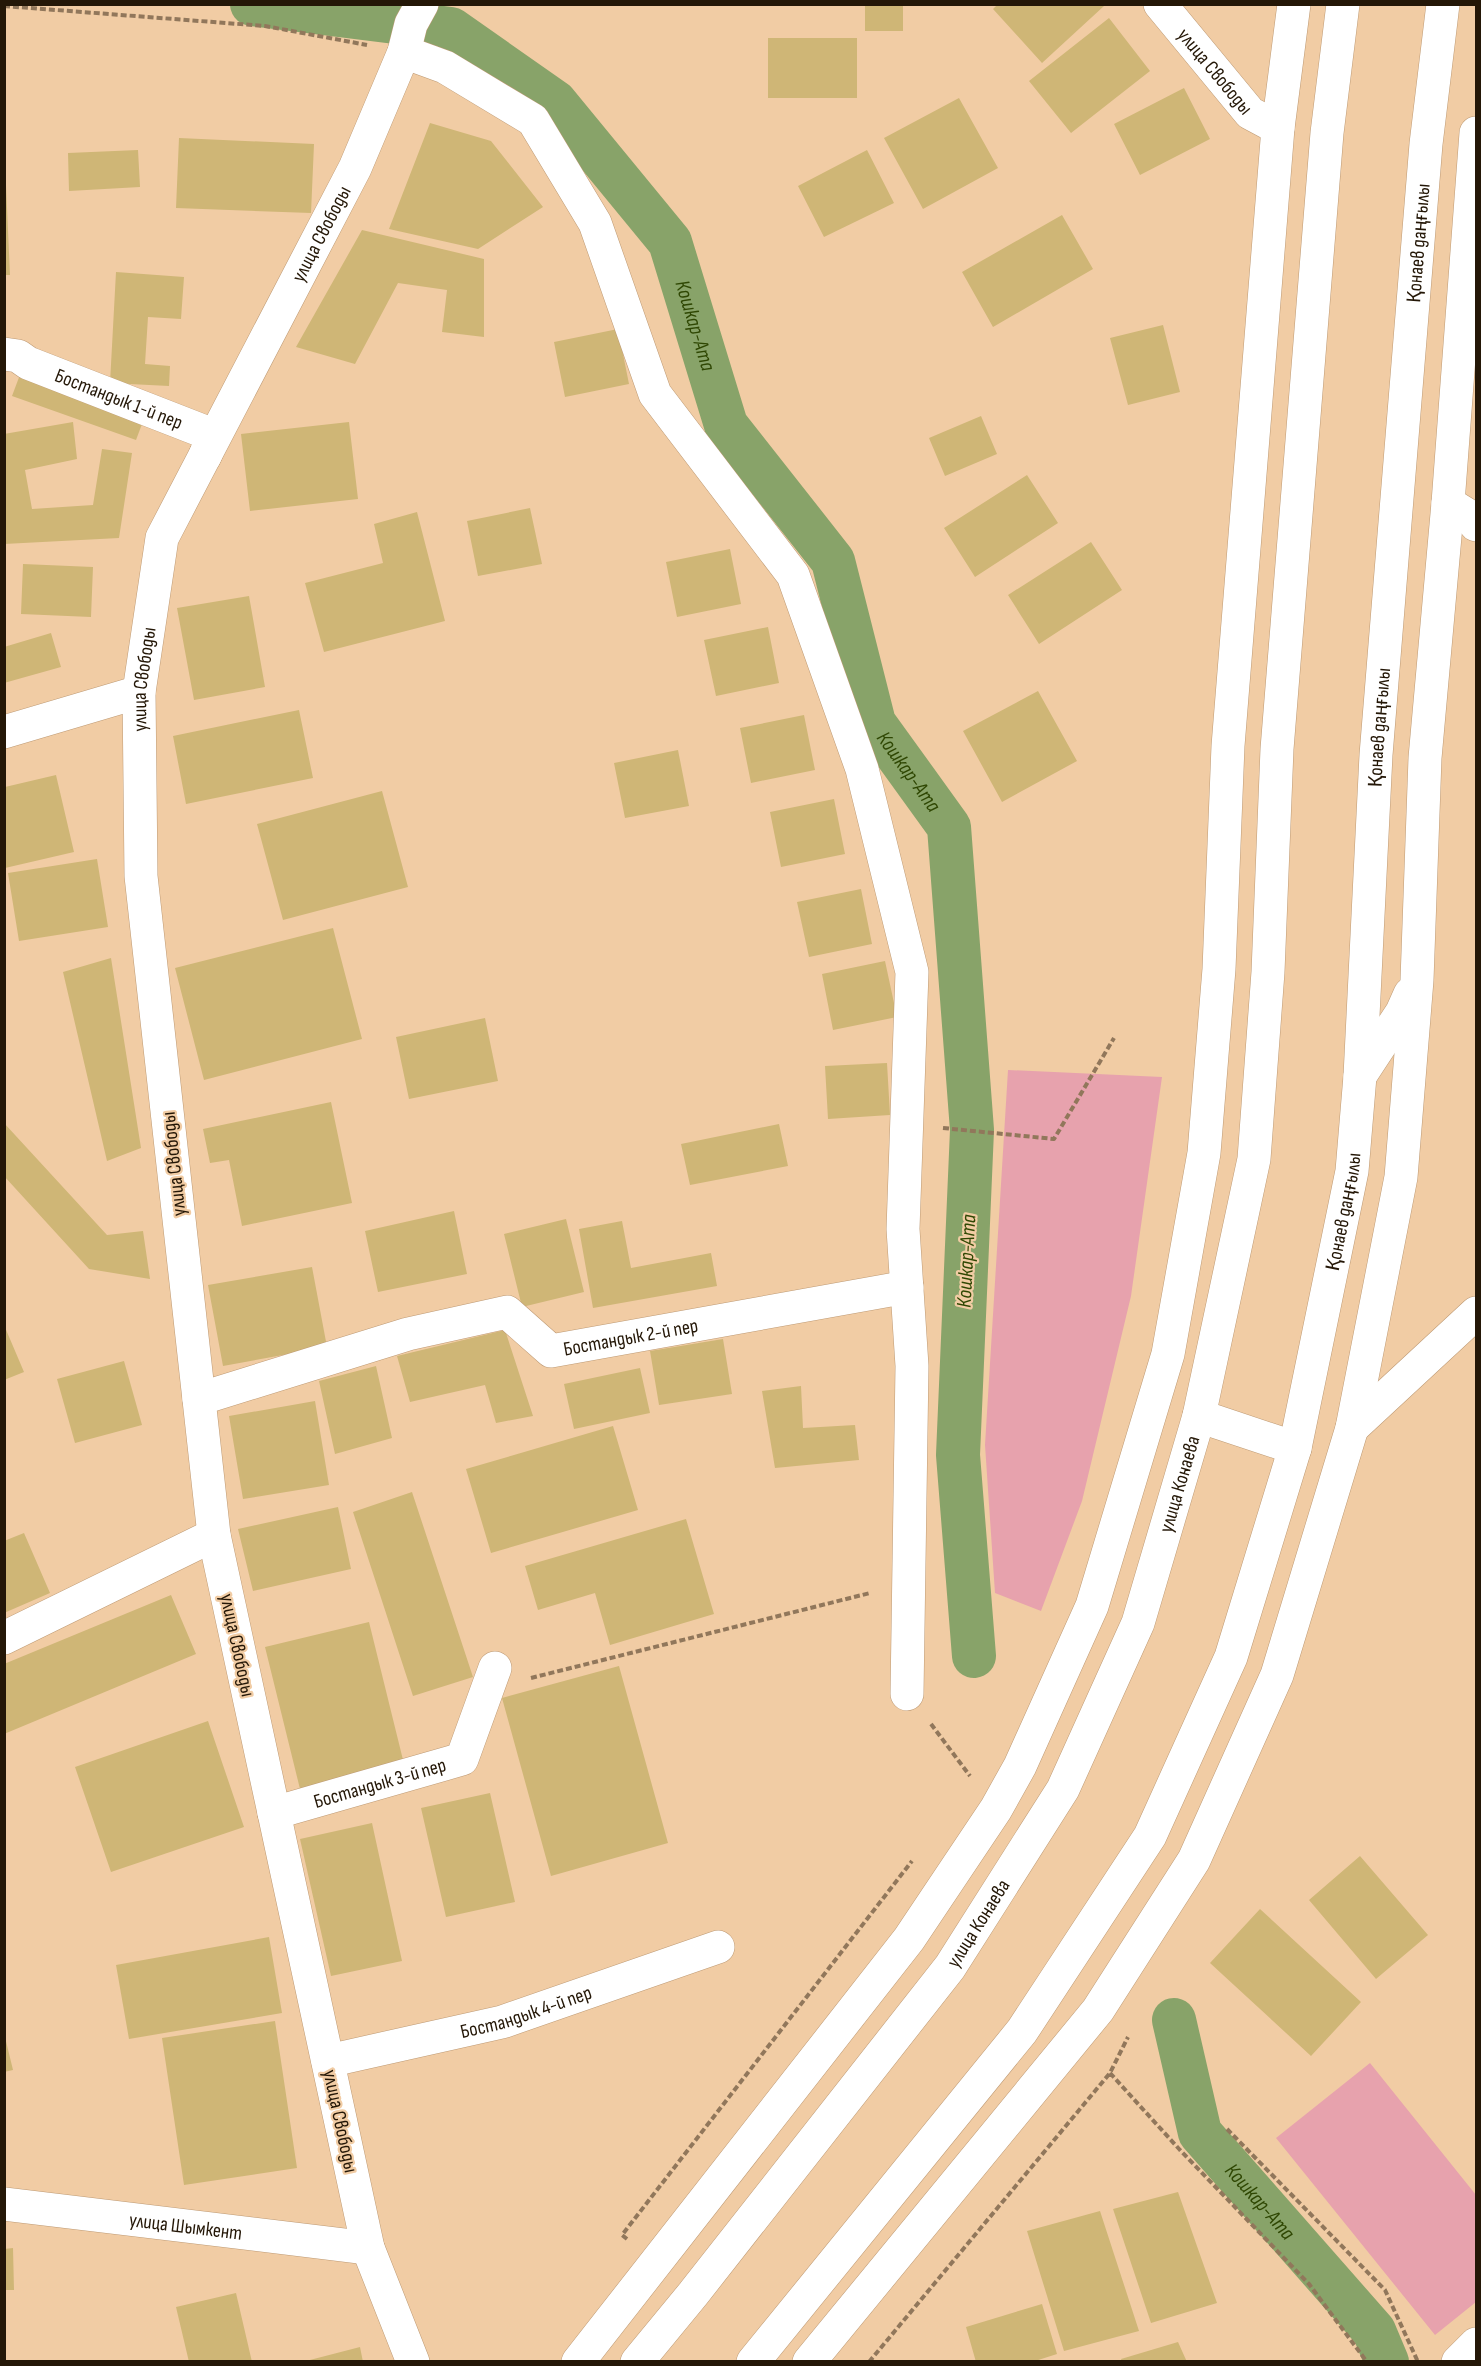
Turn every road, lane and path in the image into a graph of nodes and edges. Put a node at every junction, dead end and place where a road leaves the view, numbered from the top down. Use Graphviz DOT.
graph roads {
  1 [pos="422,4"];
  2 [pos="1160,4"];
  3 [pos="1293,4"];
  4 [pos="1343,4"];
  5 [pos="1443,4"];
  6 [pos="4,6"];
  7 [pos="404,52"];
  8 [pos="1278,129"];
  9 [pos="1476,132"];
  10 [pos="4,354"];
  11 [pos="205,456"];
  12 [pos="1448,503"];
  13 [pos="1476,525"];
  14 [pos="139,692"];
  15 [pos="4,732"];
  16 [pos="1417,980"];
  17 [pos="1114,1038"];
  18 [pos="1360,1076"];
  19 [pos="948,1128"];
  20 [pos="907,1287"];
  21 [pos="1476,1313"];
  22 [pos="199,1399"];
  23 [pos="1199,1416"];
  24 [pos="1352,1428"];
  25 [pos="1295,1448"];
  26 [pos="214,1535"];
  27 [pos="909,1584"];
  28 [pos="4,1638"];
  29 [pos="491,1679"];
  30 [pos="907,1694"];
  31 [pos="974,1781"];
  32 [pos="274,1813"];
  33 [pos="915,1857"];
  34 [pos="718,1947"];
  35 [pos="1098,2010"];
  36 [pos="1022,2031"];
  37 [pos="328,2061"];
  38 [pos="1110,2073"];
  39 [pos="1227,2129"];
  40 [pos="4,2204"];
  41 [pos="622,2235"];
  42 [pos="368,2248"];
  43 [pos="1476,2344"];
  44 [pos="413,2361"];
  45 [pos="578,2361"];
  46 [pos="637,2361"];
  47 [pos="753,2361"];
  48 [pos="809,2361"];
  49 [pos="1366,2361"];
  50 [pos="1418,2361"];
  51 [pos="1458,2361"];
  1 -- 7 [label="main road, улица Свободы"];
  2 -- 8 [label="main road, улица Свободы"];
  3 -- 8 [label="main road"];
  4 -- 23 [label="main road"];
  5 -- 18 [label="main road, Қонаев даңғылы"];
  6 -- 7 [label="path"];
  7 -- 11 [label="main road, улица Свободы"];
  7 -- 20 [label="main road"];
  8 -- 45 [label="main road"];
  9 -- 12 [label="main road"];
  10 -- 11 [label="main road, Бостандык 1-й пер"];
  11 -- 14 [label="main road, улица Свободы"];
  12 -- 13 [label="main road"];
  12 -- 16 [label="main road"];
  14 -- 15 [label="main road"];
  14 -- 22 [label="main road, улица Свободы"];
  16 -- 18 [label="main road"];
  16 -- 24 [label="main road"];
  17 -- 19 [label="path"];
  18 -- 25 [label="main road, Қонаев даңғылы"];
  20 -- 22 [label="main road, Бостандык 2-й пер"];
  20 -- 27 [label="main road"];
  21 -- 24 [label="main road"];
  22 -- 26 [label="main road, улица Свободы"];
  23 -- 25 [label="main road"];
  23 -- 46 [label="main road, улица Конаева"];
  24 -- 35 [label="main road"];
  25 -- 36 [label="main road"];
  26 -- 28 [label="main road"];
  26 -- 32 [label="main road, улица Свободы"];
  27 -- 29 [label="path"];
  27 -- 30 [label="main road"];
  29 -- 32 [label="main road, Бостандык 3-й пер"];
  30 -- 31 [label="path"];
  32 -- 37 [label="main road, улица Свободы"];
  33 -- 41 [label="path"];
  34 -- 37 [label="main road, Бостандык 4-й пер"];
  35 -- 36 [label="main road"];
  35 -- 48 [label="main road"];
  36 -- 47 [label="main road"];
  37 -- 42 [label="main road, улица Свободы"];
  38 -- 49 [label="path"];
  39 -- 50 [label="path"];
  40 -- 42 [label="main road, улица Шымкент"];
  42 -- 44 [label="main road, улица Свободы"];
  43 -- 51 [label="main road"];
}
